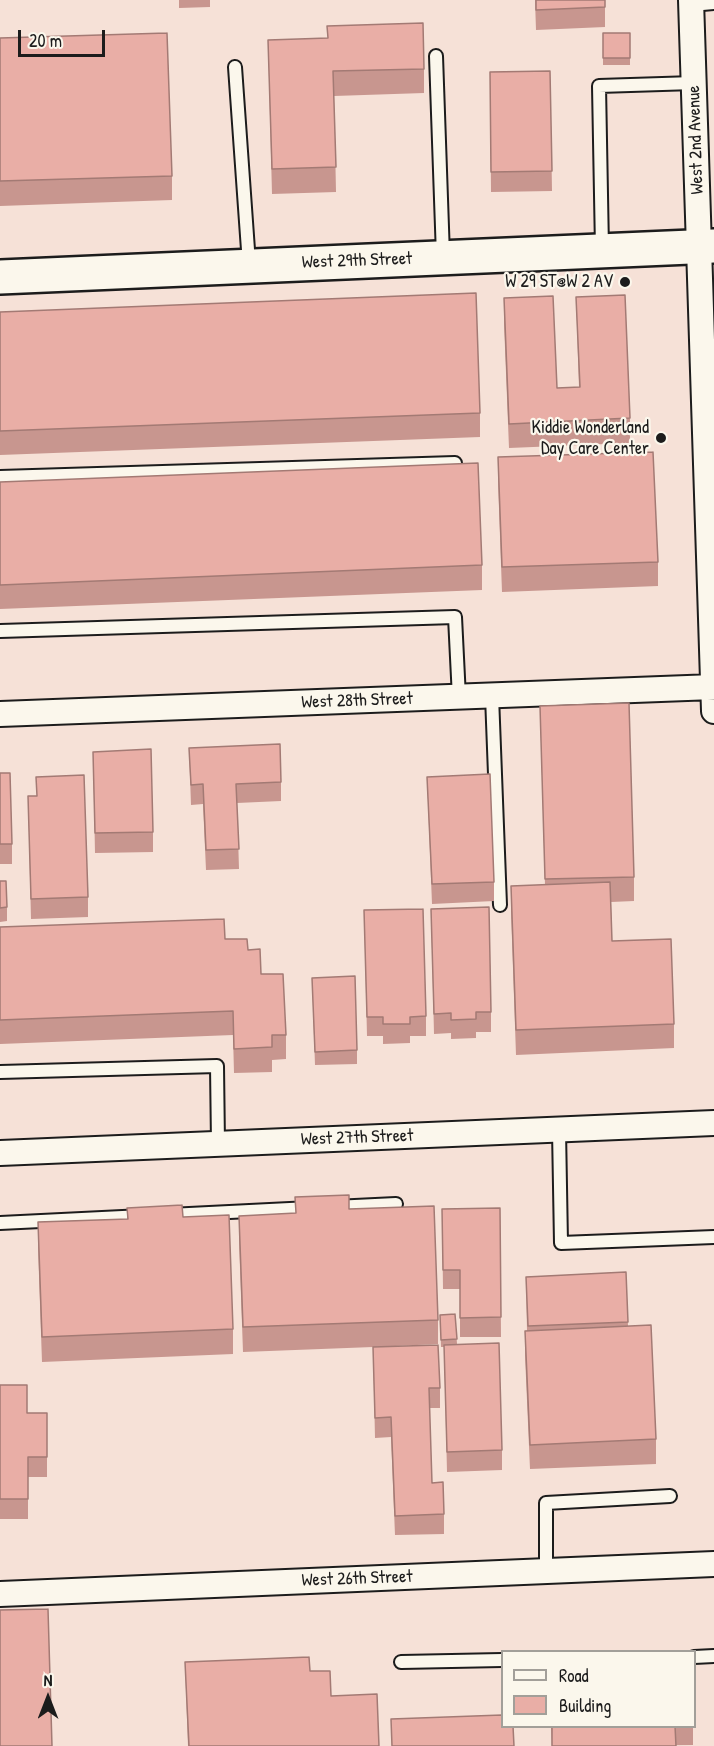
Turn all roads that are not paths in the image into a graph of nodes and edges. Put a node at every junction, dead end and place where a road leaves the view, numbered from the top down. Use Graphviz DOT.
graph roads {
  1 [pos="699,3"];
  2 [pos="436,56"];
  3 [pos="235,67"];
  4 [pos="694,83"];
  5 [pos="707,246"];
  6 [pos="602,251"];
  7 [pos="443,257"];
  8 [pos="249,266"];
  9 [pos="0,277"];
  10 [pos="454,463"];
  11 [pos="0,477"];
  12 [pos="710,486"];
  13 [pos="712,560"];
  14 [pos="0,631"];
  15 [pos="714,687"];
  16 [pos="492,696"];
  17 [pos="459,698"];
  18 [pos="714,711"];
  19 [pos="0,714"];
  20 [pos="500,905"];
  21 [pos="0,1072"];
  22 [pos="714,1124"];
  23 [pos="559,1130"];
  24 [pos="218,1144"];
  25 [pos="0,1153"];
  26 [pos="396,1204"];
  27 [pos="0,1223"];
  28 [pos="714,1237"];
  29 [pos="670,1496"];
  30 [pos="714,1564"];
  31 [pos="546,1570"];
  32 [pos="0,1594"];
  33 [pos="714,1656"];
  34 [pos="696,1657"];
  35 [pos="501,1660"];
  36 [pos="401,1662"];
  1 -- 4 [label="street, West 2nd Avenue"];
  2 -- 7 [label="lane"];
  3 -- 8 [label="lane"];
  4 -- 5 [label="street, West 2nd Avenue"];
  4 -- 6 [label="lane"];
  5 -- 6 [label="street, West 29th Street"];
  5 -- 12 [label="street, West 2nd Avenue"];
  6 -- 7 [label="street, West 29th Street"];
  7 -- 8 [label="street, West 29th Street"];
  8 -- 9 [label="street, West 29th Street"];
  10 -- 11 [label="lane"];
  12 -- 13 [label="street, West 2nd Avenue"];
  13 -- 15 [label="street, West 2nd Avenue"];
  14 -- 17 [label="lane"];
  15 -- 16 [label="street, West 28th Street"];
  15 -- 18 [label="street, West 2nd Avenue"];
  16 -- 17 [label="street, West 28th Street"];
  16 -- 20 [label="lane"];
  17 -- 19 [label="street, West 28th Street"];
  21 -- 24 [label="lane"];
  22 -- 23 [label="street, West 27th Street"];
  23 -- 24 [label="street, West 27th Street"];
  23 -- 28 [label="lane"];
  24 -- 25 [label="street, West 27th Street"];
  26 -- 27 [label="lane"];
  29 -- 31 [label="lane"];
  30 -- 31 [label="street, West 26th Street"];
  31 -- 32 [label="street, West 26th Street"];
  33 -- 34 [label="lane"];
  35 -- 36 [label="lane"];
}
